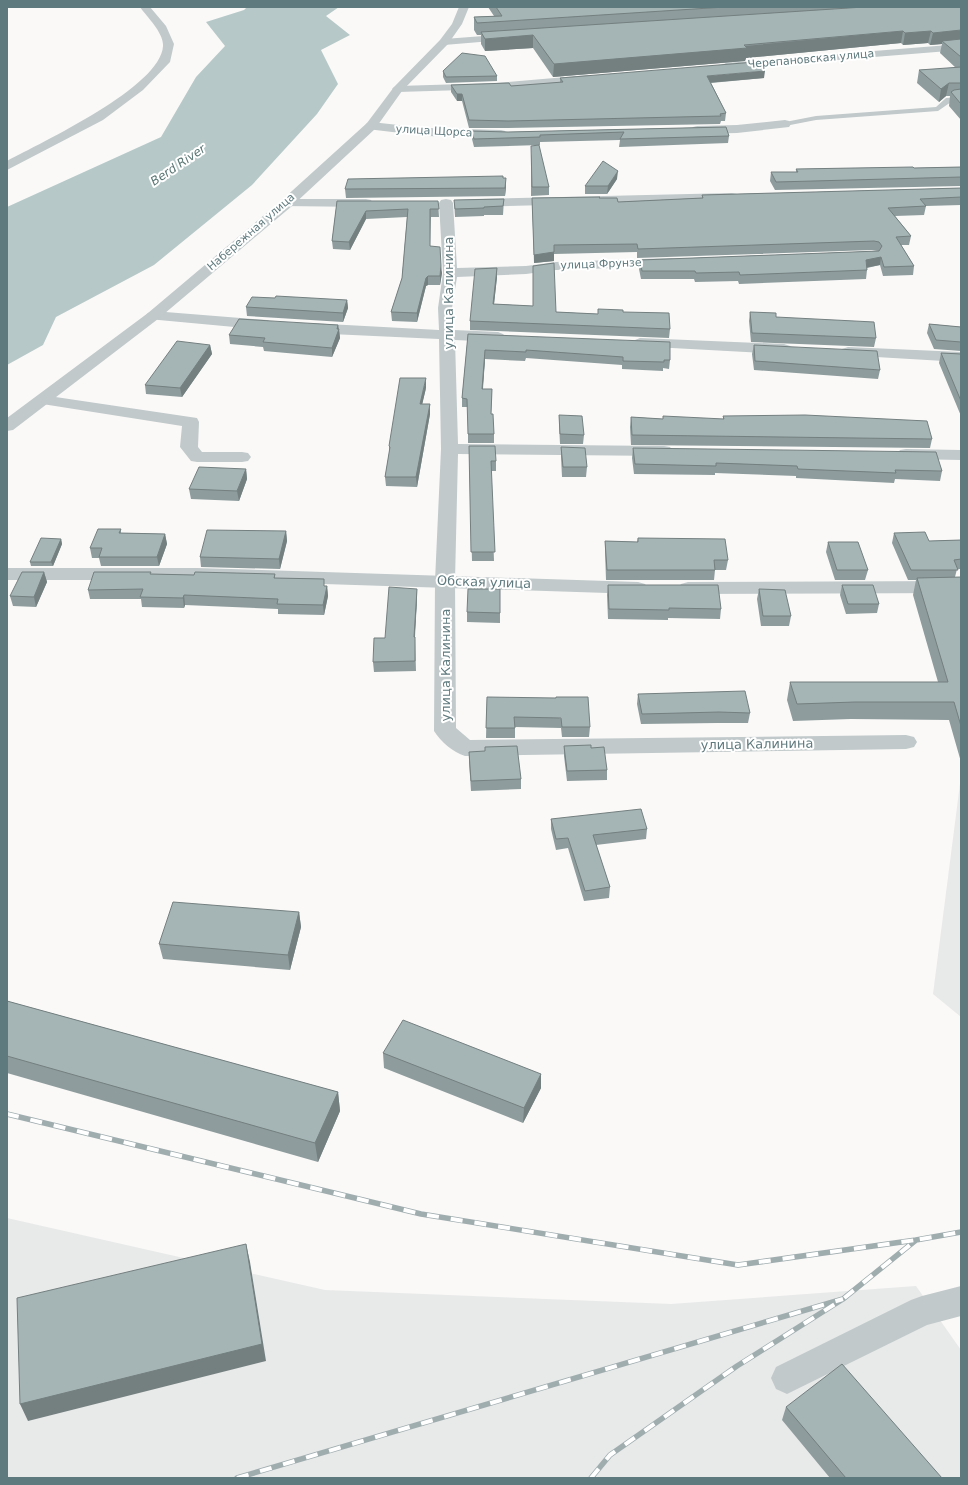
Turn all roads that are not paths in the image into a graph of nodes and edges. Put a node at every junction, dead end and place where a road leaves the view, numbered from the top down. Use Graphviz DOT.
graph roads {
  1 [pos="145,7"];
  2 [pos="464,7"];
  3 [pos="522,37"];
  4 [pos="444,42"];
  5 [pos="961,47"];
  6 [pos="717,67"];
  7 [pos="598,77"];
  8 [pos="398,89"];
  9 [pos="961,99"];
  10 [pos="785,124"];
  11 [pos="371,126"];
  12 [pos="682,130"];
  13 [pos="516,134"];
  14 [pos="7,166"];
  15 [pos="742,197"];
  16 [pos="287,203"];
  17 [pos="383,203"];
  18 [pos="680,262"];
  19 [pos="450,273"];
  20 [pos="153,316"];
  21 [pos="447,335"];
  22 [pos="510,338"];
  23 [pos="629,343"];
  24 [pos="795,350"];
  25 [pos="834,351"];
  26 [pos="961,357"];
  27 [pos="42,400"];
  28 [pos="7,426"];
  29 [pos="450,449"];
  30 [pos="681,452"];
  31 [pos="889,454"];
  32 [pos="961,454"];
  33 [pos="242,457"];
  34 [pos="7,574"];
  35 [pos="446,581"];
  36 [pos="961,587"];
  37 [pos="906,742"];
  38 [pos="961,1301"];
  39 [pos="787,1378"];
  1 -- 14 [label="street"];
  2 -- 4 [label="street, Набережная улица"];
  3 -- 4 [label="street"];
  4 -- 8 [label="street, Набережная улица"];
  5 -- 6 [label="street, Черепановская улица"];
  7 -- 8 [label="street"];
  8 -- 11 [label="street, Набережная улица"];
  9 -- 10 [label="lane"];
  10 -- 12 [label="street"];
  11 -- 13 [label="street, улица Щорса"];
  11 -- 16 [label="street, Набережная улица"];
  15 -- 19 [label="street, улица Калинина"];
  16 -- 17 [label="street"];
  16 -- 20 [label="street, Набережная улица"];
  18 -- 19 [label="street, улица Фрунзе"];
  19 -- 21 [label="street, улица Калинина"];
  20 -- 21 [label="street"];
  20 -- 27 [label="street, Набережная улица"];
  21 -- 22 [label="street"];
  21 -- 29 [label="street, улица Калинина"];
  23 -- 24 [label="street"];
  25 -- 26 [label="street"];
  27 -- 28 [label="street, Набережная улица"];
  27 -- 33 [label="street"];
  29 -- 30 [label="street"];
  29 -- 35 [label="street, улица Калинина"];
  31 -- 32 [label="street"];
  34 -- 35 [label="street, Обская улица"];
  35 -- 36 [label="street, Обская улица"];
  35 -- 37 [label="street, улица Калинина"];
  38 -- 39 [label="street"];
}
